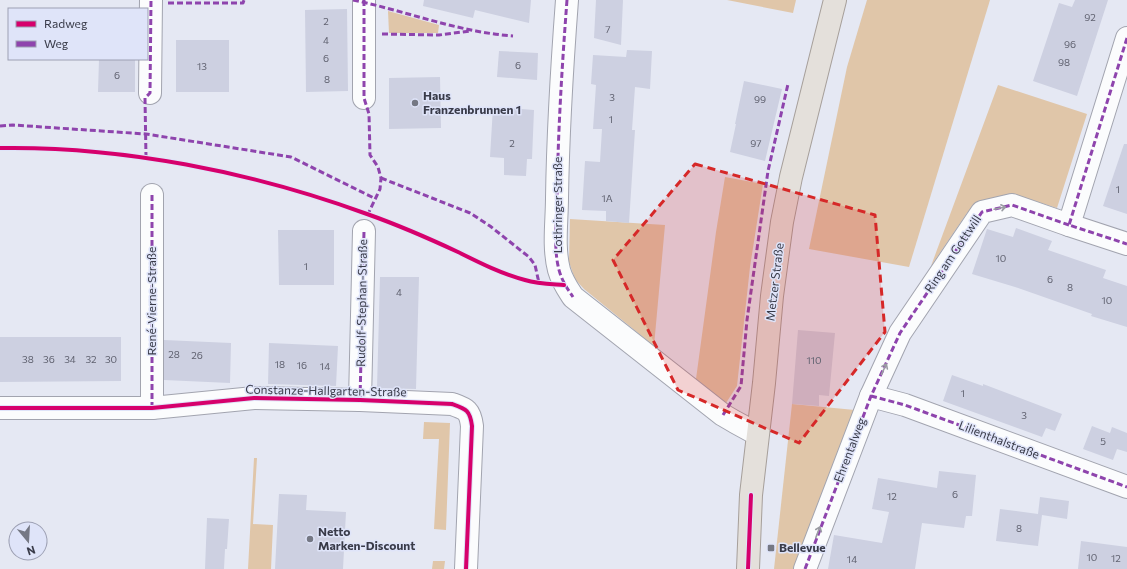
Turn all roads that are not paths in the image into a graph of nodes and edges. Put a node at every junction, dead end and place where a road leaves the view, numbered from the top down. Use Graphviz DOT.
graph roads {
  1 [pos="151,0"];
  2 [pos="364,0"];
  3 [pos="567,0"];
  4 [pos="835,0"];
  5 [pos="1127,38"];
  6 [pos="150,93"];
  7 [pos="364,98"];
  8 [pos="152,194"];
  9 [pos="1069,224"];
  10 [pos="364,231"];
  11 [pos="1127,244"];
  12 [pos="900,333"];
  13 [pos="871,396"];
  14 [pos="360,400"];
  15 [pos="0,408"];
  16 [pos="152,408"];
  17 [pos="757,434"];
  18 [pos="1127,487"];
  19 [pos="466,569"];
  20 [pos="748,569"];
  21 [pos="805,569"];
  1 -- 6 [label="street"];
  2 -- 7 [label="street"];
  3 -- 17 [label="street, Lothringer Straße"];
  4 -- 17 [label="main road, Metzer Straße"];
  5 -- 9 [label="street"];
  8 -- 16 [label="street, René-Vierne-Straße"];
  9 -- 11 [label="street, Ring am Gottwill"];
  12 -- 9 [label="street, Ring am Gottwill, one-way"];
  10 -- 14 [label="street, Rudolf-Stephan-Straße"];
  13 -- 12 [label="street, Ehrentalweg, one-way"];
  13 -- 18 [label="street, Lilienthalstraße"];
  21 -- 13 [label="street, Ehrentalweg, one-way"];
  14 -- 16 [label="street, Constanze-Hallgarten-Straße"];
  14 -- 19 [label="street, Constanze-Hallgarten-Straße"];
  15 -- 16 [label="street, Constanze-Hallgarten-Straße"];
  17 -- 20 [label="main road, Metzer Straße"];
}
